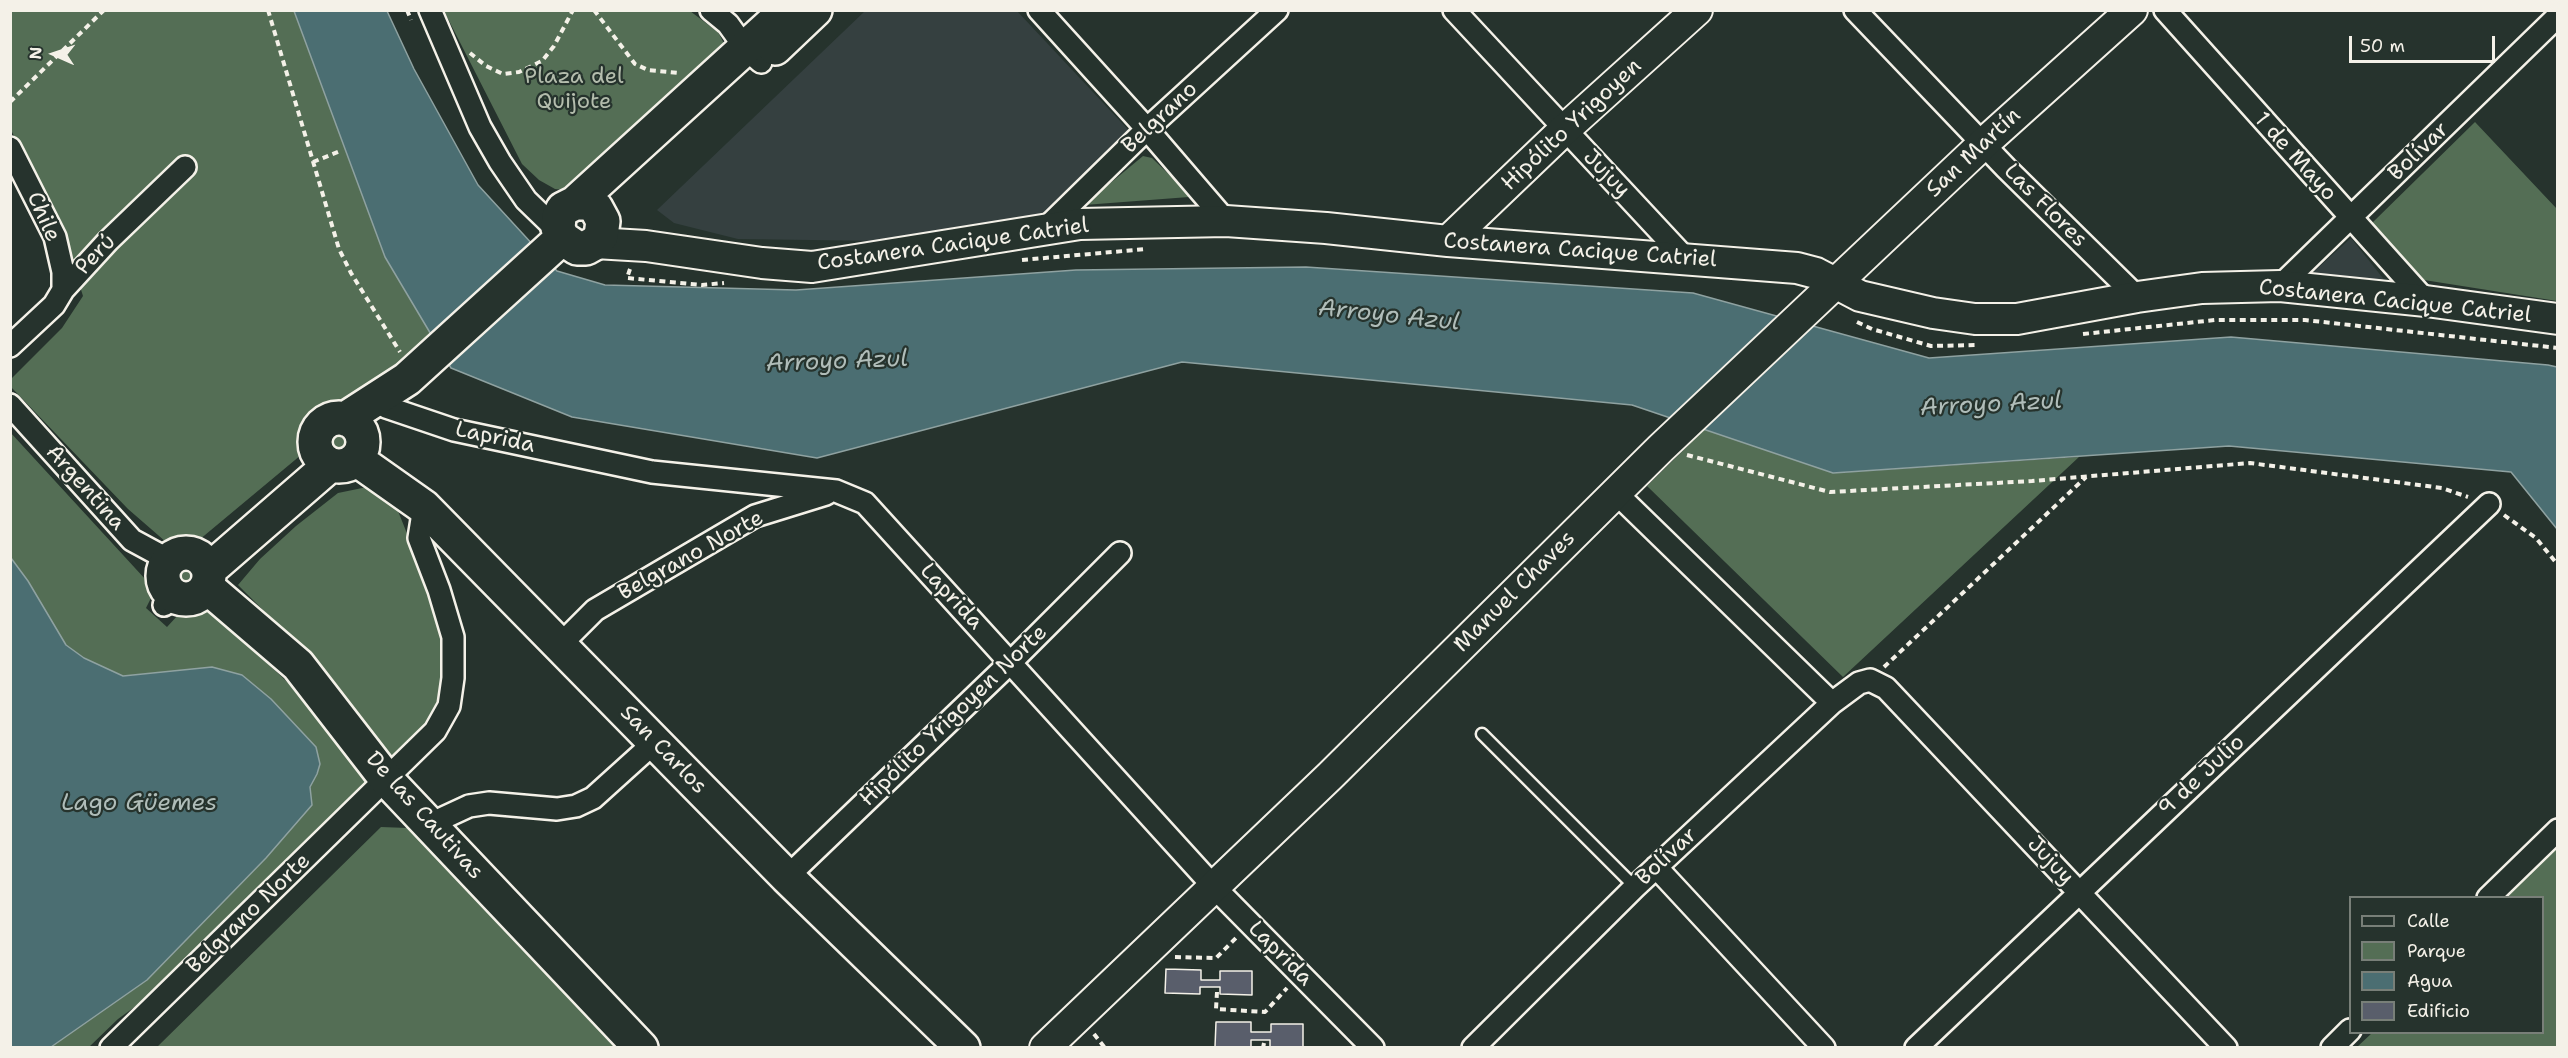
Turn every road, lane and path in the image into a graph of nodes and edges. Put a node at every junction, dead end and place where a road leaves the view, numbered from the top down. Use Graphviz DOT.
graph roads {
  1 [pos="104,10"];
  2 [pos="268,10"];
  3 [pos="430,10"];
  4 [pos="573,10"];
  5 [pos="594,10"];
  6 [pos="711,10"];
  7 [pos="786,10"];
  8 [pos="815,10"];
  9 [pos="1039,10"];
  10 [pos="1277,10"];
  11 [pos="1454,10"];
  12 [pos="1697,10"];
  13 [pos="1855,10"];
  14 [pos="2132,10"];
  15 [pos="2165,10"];
  16 [pos="2558,16"];
  17 [pos="444,42"];
  18 [pos="753,55"];
  19 [pos="721,71"];
  20 [pos="10,102"];
  21 [pos="1147,129"];
  22 [pos="1564,130"];
  23 [pos="1983,144"];
  24 [pos="10,148"];
  25 [pos="339,151"];
  26 [pos="313,162"];
  27 [pos="500,162"];
  28 [pos="186,167"];
  29 [pos="2350,219"];
  30 [pos="1226,221"];
  31 [pos="573,226"];
  32 [pos="1046,228"];
  33 [pos="1448,241"];
  34 [pos="636,245"];
  35 [pos="1154,248"];
  36 [pos="1685,258"];
  37 [pos="1021,260"];
  38 [pos="725,283"];
  39 [pos="2280,286"];
  40 [pos="63,290"];
  41 [pos="1825,291"];
  42 [pos="2137,297"];
  43 [pos="2426,301"];
  44 [pos="1851,319"];
  45 [pos="2558,319"];
  46 [pos="2077,334"];
  47 [pos="1982,345"];
  48 [pos="10,346"];
  49 [pos="2558,348"];
  50 [pos="407,379"];
  51 [pos="10,405"];
  52 [pos="386,407"];
  53 [pos="342,446"];
  54 [pos="1661,448"];
  55 [pos="2087,476"];
  56 [pos="836,491"];
  57 [pos="1615,492"];
  58 [pos="2489,504"];
  59 [pos="424,507"];
  60 [pos="1120,553"];
  61 [pos="2558,566"];
  62 [pos="195,568"];
  63 [pos="168,600"];
  64 [pos="560,645"];
  65 [pos="1011,662"];
  66 [pos="1870,680"];
  67 [pos="1833,703"];
  68 [pos="1482,734"];
  69 [pos="655,742"];
  70 [pos="387,780"];
  71 [pos="428,825"];
  72 [pos="2558,830"];
  73 [pos="1656,867"];
  74 [pos="787,877"];
  75 [pos="1635,887"];
  76 [pos="1215,888"];
  77 [pos="2080,892"];
  78 [pos="2488,896"];
  79 [pos="1250,924"];
  80 [pos="1148,950"];
  81 [pos="1300,974"];
  82 [pos="1217,992"];
  83 [pos="2349,1031"];
  84 [pos="111,1047"];
  85 [pos="641,1047"];
  86 [pos="963,1047"];
  87 [pos="1045,1047"];
  88 [pos="1373,1047"];
  89 [pos="1473,1047"];
  90 [pos="1824,1047"];
  91 [pos="1916,1047"];
  92 [pos="2226,1047"];
  93 [pos="2332,1047"];
  1 -- 20 [label="path"];
  2 -- 26 [label="path"];
  3 -- 17 [label="street, Costanera Cacique Catriel"];
  4 -- 17 [label="path"];
  5 -- 19 [label="path"];
  6 -- 18 [label="street"];
  7 -- 18 [label="main road"];
  8 -- 18 [label="main road"];
  9 -- 21 [label="street"];
  10 -- 21 [label="street, Belgrano"];
  11 -- 22 [label="street, Jujuy"];
  12 -- 22 [label="main road, Hipólito Yrigoyen"];
  13 -- 23 [label="street, Las Flores"];
  14 -- 23 [label="main road, San Martín"];
  15 -- 29 [label="street, 1 de Mayo"];
  16 -- 29 [label="street, Bolívar"];
  17 -- 27 [label="street, Costanera Cacique Catriel"];
  18 -- 19 [label="main road"];
  18 -- 31 [label="main road"];
  19 -- 31 [label="main road"];
  21 -- 30 [label="street"];
  21 -- 32 [label="street, Belgrano"];
  22 -- 33 [label="main road, Hipólito Yrigoyen"];
  22 -- 36 [label="street, Jujuy"];
  23 -- 41 [label="main road, San Martín"];
  23 -- 42 [label="street, Las Flores"];
  24 -- 40 [label="street, Chile"];
  25 -- 26 [label="path"];
  26 -- 50 [label="path"];
  27 -- 31 [label="street, Costanera Cacique Catriel"];
  27 -- 31 [label="street, Costanera Cacique Catriel"];
  28 -- 40 [label="street, Perú"];
  29 -- 39 [label="street, Bolívar"];
  29 -- 43 [label="street, 1 de Mayo"];
  30 -- 32 [label="main road, Costanera Cacique Catriel"];
  30 -- 33 [label="main road, Costanera Cacique Catriel"];
  31 -- 34 [label="main road, Costanera Cacique Catriel"];
  31 -- 50 [label="main road"];
  32 -- 34 [label="main road, Costanera Cacique Catriel"];
  33 -- 36 [label="main road, Costanera Cacique Catriel"];
  34 -- 38 [label="path"];
  35 -- 37 [label="path"];
  36 -- 41 [label="main road, Costanera Cacique Catriel"];
  39 -- 42 [label="main road, Costanera Cacique Catriel"];
  39 -- 43 [label="main road, Costanera Cacique Catriel"];
  40 -- 48 [label="street, Perú"];
  41 -- 42 [label="main road, Costanera Cacique Catriel"];
  41 -- 54 [label="main road, Manuel Chaves"];
  43 -- 45 [label="main road, Costanera Cacique Catriel"];
  44 -- 47 [label="path"];
  46 -- 49 [label="path"];
  50 -- 52 [label="main road"];
  50 -- 53 [label="main road"];
  51 -- 62 [label="street, Argentina"];
  52 -- 53 [label="main road"];
  52 -- 56 [label="street, Laprida"];
  53 -- 59 [label="main road, San Carlos"];
  53 -- 62 [label="main road"];
  54 -- 55 [label="path"];
  54 -- 57 [label="main road, Manuel Chaves"];
  55 -- 58 [label="path"];
  55 -- 66 [label="path"];
  56 -- 64 [label="street, Belgrano Norte"];
  56 -- 65 [label="street, Laprida"];
  57 -- 67 [label="street"];
  57 -- 76 [label="main road, Manuel Chaves"];
  58 -- 61 [label="path"];
  58 -- 77 [label="street, 9 de Julio"];
  59 -- 64 [label="main road, San Carlos"];
  59 -- 70 [label="street, Belgrano Norte"];
  60 -- 65 [label="street, Hipólito Yrigoyen Norte"];
  62 -- 63 [label="main road"];
  62 -- 70 [label="main road, De las Cautivas"];
  64 -- 69 [label="main road, San Carlos"];
  65 -- 74 [label="street, Hipólito Yrigoyen Norte"];
  65 -- 76 [label="street, Laprida"];
  66 -- 67 [label="street, Bolívar"];
  66 -- 77 [label="street, Jujuy"];
  67 -- 73 [label="street, Bolívar"];
  68 -- 75 [label="lane"];
  69 -- 71 [label="street"];
  69 -- 74 [label="main road, San Carlos"];
  70 -- 71 [label="main road, De las Cautivas"];
  70 -- 84 [label="street, Belgrano Norte"];
  71 -- 85 [label="main road, De las Cautivas"];
  72 -- 78 [label="street"];
  73 -- 75 [label="street, Bolívar"];
  73 -- 90 [label="street"];
  74 -- 86 [label="main road, San Carlos"];
  75 -- 89 [label="street, Bolívar"];
  76 -- 79 [label="street, Laprida"];
  76 -- 80 [label="main road, Manuel Chaves"];
  77 -- 91 [label="street, 9 de Julio"];
  77 -- 92 [label="street, Jujuy"];
  79 -- 80 [label="path"];
  79 -- 81 [label="street, Laprida"];
  80 -- 87 [label="main road, Manuel Chaves"];
  81 -- 82 [label="path"];
  81 -- 88 [label="street, Laprida"];
  83 -- 93 [label="street"];
}
